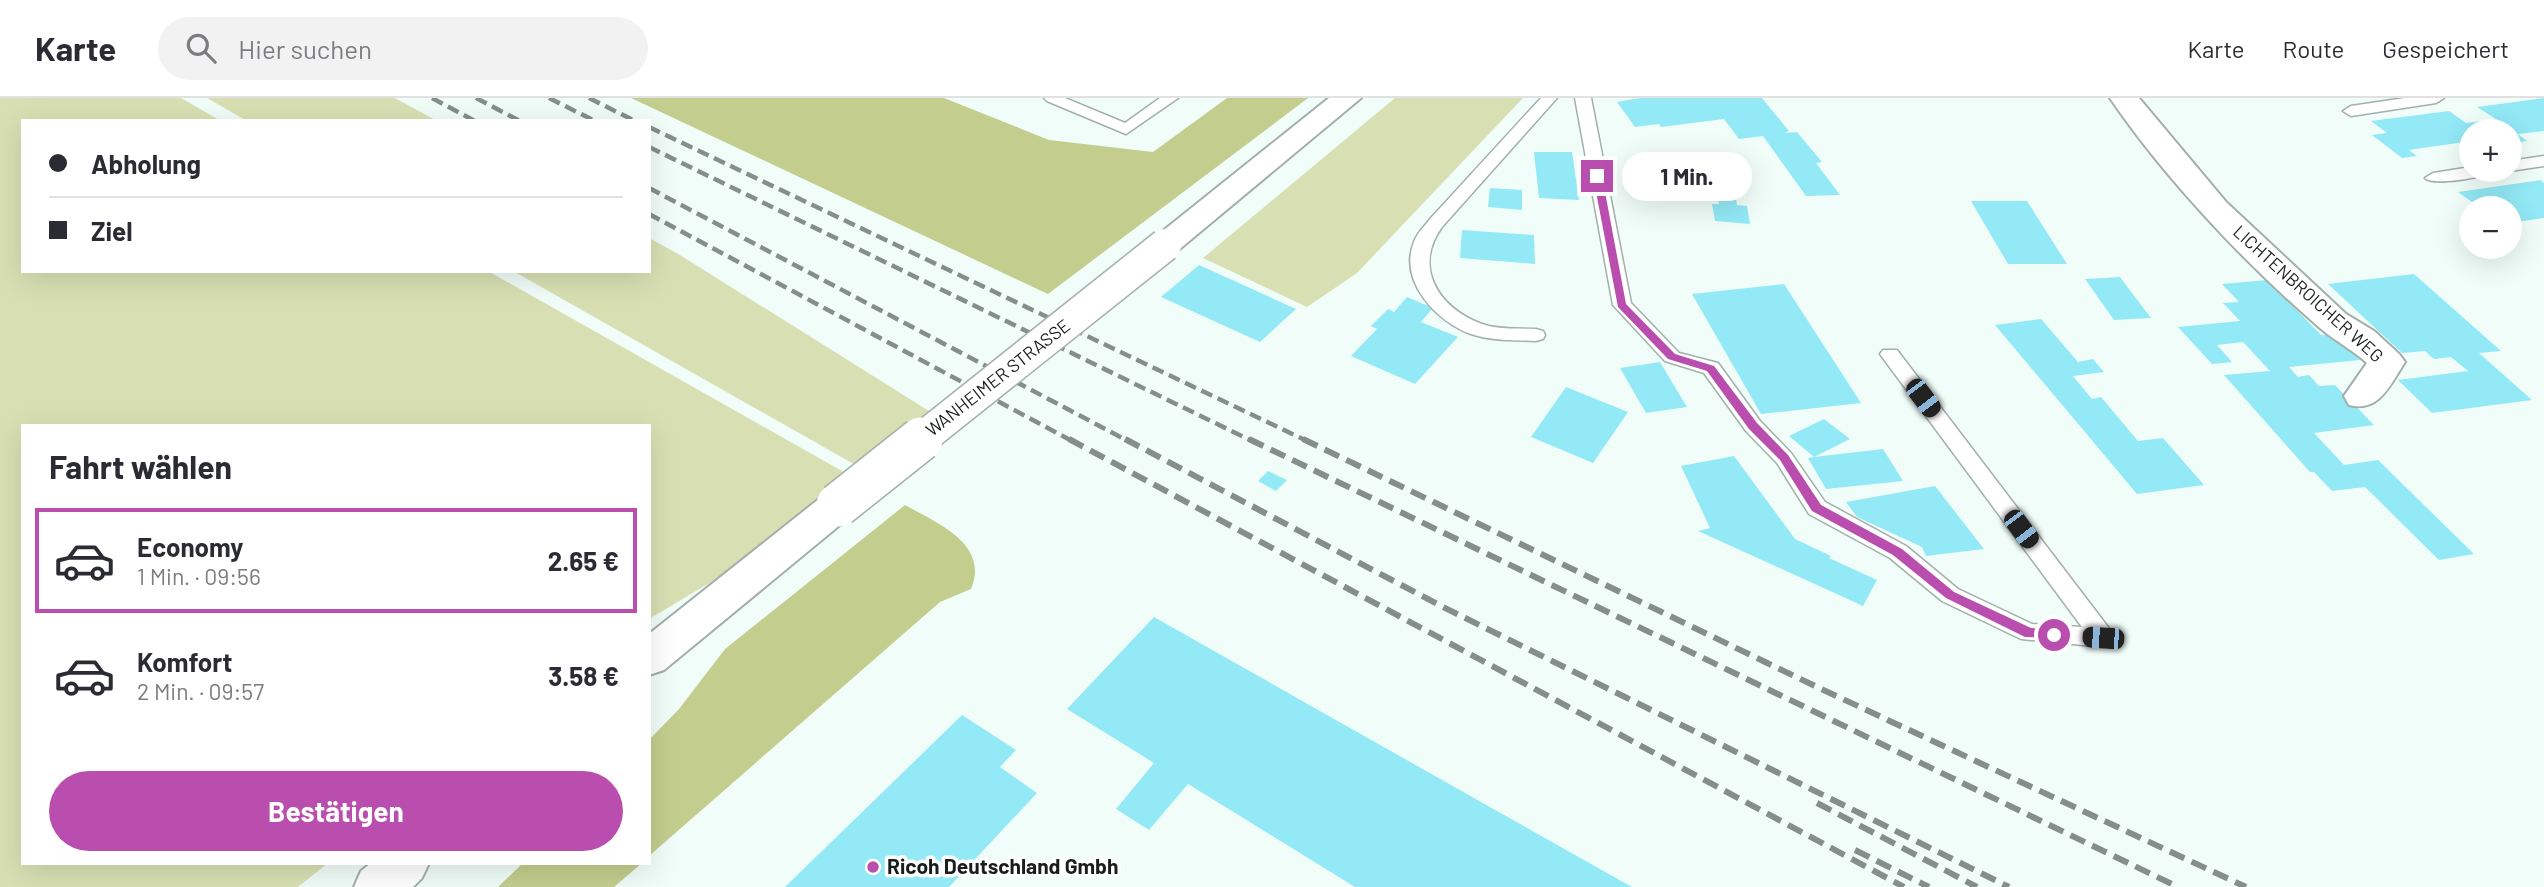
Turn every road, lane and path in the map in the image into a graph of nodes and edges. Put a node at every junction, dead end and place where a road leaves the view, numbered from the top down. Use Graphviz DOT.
graph roads {
  1 [pos="1052,98"];
  2 [pos="1170,98"];
  3 [pos="1347,98"];
  4 [pos="1549,98"];
  5 [pos="1583,98"];
  6 [pos="2124,98"];
  7 [pos="2436,98"];
  8 [pos="2351,111"];
  9 [pos="2544,161"];
  10 [pos="2522,164"];
  11 [pos="2459,174"];
  12 [pos="2433,178"];
  13 [pos="1536,335"];
  14 [pos="1890,354"];
  15 [pos="2361,396"];
  16 [pos="651,656"];
  17 [pos="403,865"];
  18 [pos="378,887"];
  1 -- 2 [label="lane"];
  3 -- 16 [label="street, WANHEIMER STRASSE, bridge"];
  4 -- 13 [label="lane"];
  5 -- 14 [label="lane"];
  6 -- 15 [label="street, LICHTENBROICHER WEG"];
  7 -- 8 [label="lane"];
  9 -- 10 [label="lane"];
  11 -- 12 [label="lane"];
  17 -- 18 [label="street"];
}
